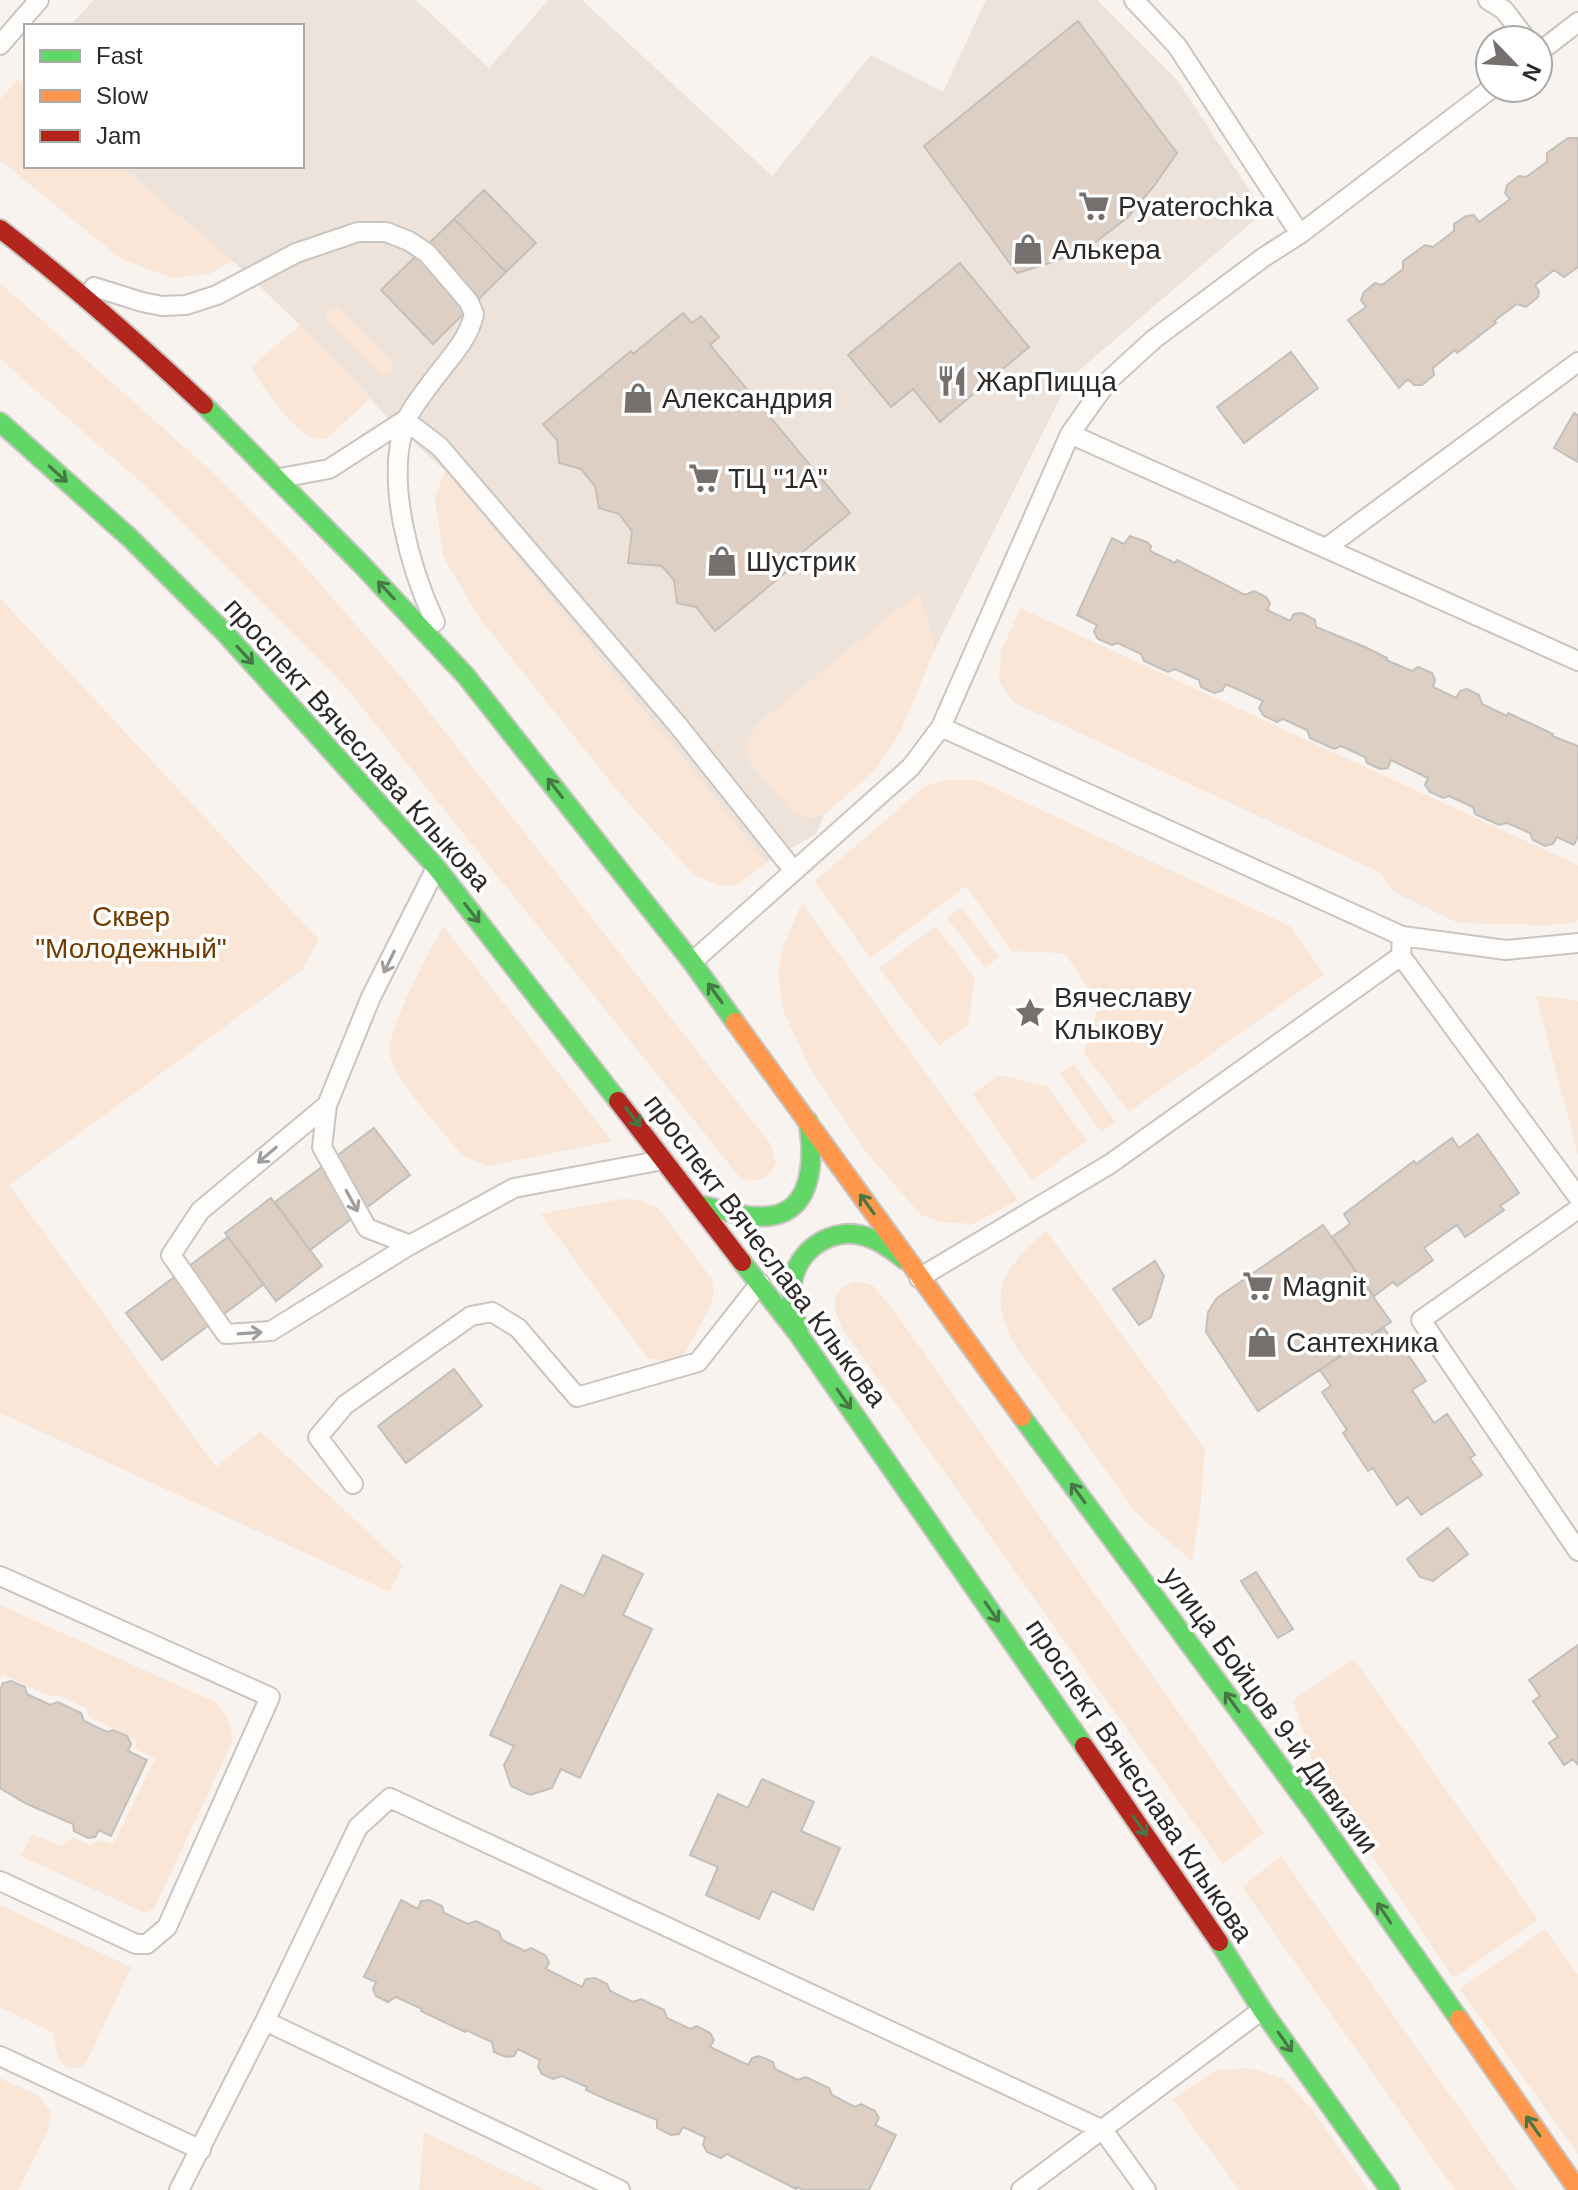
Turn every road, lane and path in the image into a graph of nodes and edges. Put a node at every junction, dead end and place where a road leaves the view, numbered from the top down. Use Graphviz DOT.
graph roads {
  1 [pos="39,0"];
  2 [pos="1134,0"];
  3 [pos="1488,0"];
  4 [pos="1578,22"];
  5 [pos="1515,24"];
  6 [pos="1554,41"];
  7 [pos="0,45"];
  8 [pos="1474,102"];
  9 [pos="0,229"];
  10 [pos="1300,234"];
  11 [pos="57,272"];
  12 [pos="1578,362"];
  13 [pos="405,420"];
  14 [pos="0,422"];
  15 [pos="1070,434"];
  16 [pos="277,479"];
  17 [pos="1326,548"];
  18 [pos="1578,661"];
  19 [pos="466,676"];
  20 [pos="941,727"];
  21 [pos="436,867"];
  22 [pos="794,871"];
  23 [pos="1402,936"];
  24 [pos="1578,943"];
  25 [pos="1401,956"];
  26 [pos="692,962"];
  27 [pos="327,1105"];
  28 [pos="808,1121"];
  29 [pos="665,1159"];
  30 [pos="1578,1197"];
  31 [pos="701,1205"];
  32 [pos="1578,1209"];
  33 [pos="410,1245"];
  34 [pos="916,1273"];
  35 [pos="760,1283"];
  36 [pos="799,1335"];
  37 [pos="353,1484"];
  38 [pos="1578,1551"];
  39 [pos="0,1576"];
  40 [pos="0,1881"];
  41 [pos="1262,2010"];
  42 [pos="265,2021"];
  43 [pos="0,2056"];
  44 [pos="1103,2130"];
  45 [pos="201,2150"];
  46 [pos="179,2190"];
  47 [pos="620,2190"];
  48 [pos="1021,2190"];
  49 [pos="1146,2190"];
  50 [pos="1390,2190"];
  51 [pos="1578,2190"];
  1 -- 7 [label="lane"];
  2 -- 10 [label="lane"];
  3 -- 5 [label="lane"];
  4 -- 6 [label="lane"];
  8 -- 10 [label="lane"];
  9 -- 11 [label="main road"];
  10 -- 15 [label="lane"];
  11 -- 13 [label="lane"];
  11 -- 16 [label="main road"];
  12 -- 17 [label="lane"];
  13 -- 16 [label="lane"];
  13 -- 19 [label="lane"];
  13 -- 22 [label="lane"];
  14 -- 21 [label="main road, проспект Вячеслава Клыкова, one-way"];
  15 -- 17 [label="lane"];
  15 -- 20 [label="lane"];
  19 -- 16 [label="main road, one-way"];
  17 -- 18 [label="lane"];
  26 -- 19 [label="main road, one-way"];
  20 -- 22 [label="lane"];
  20 -- 23 [label="lane"];
  21 -- 27 [label="lane, one-way"];
  21 -- 29 [label="main road, проспект Вячеслава Клыкова, one-way"];
  22 -- 26 [label="lane"];
  23 -- 24 [label="lane"];
  23 -- 25 [label="lane"];
  25 -- 30 [label="lane"];
  25 -- 34 [label="lane"];
  28 -- 26 [label="main road, one-way"];
  27 -- 33 [label="lane, one-way"];
  27 -- 33 [label="lane, one-way"];
  28 -- 31 [label="main road"];
  34 -- 28 [label="main road, one-way"];
  29 -- 31 [label="main road, проспект Вячеслава Клыкова"];
  29 -- 33 [label="lane"];
  31 -- 35 [label="main road, проспект Вячеслава Клыкова"];
  32 -- 38 [label="lane"];
  34 -- 36 [label="main road"];
  51 -- 34 [label="main road, улица Бойцов 9-й Дивизии, one-way"];
  35 -- 36 [label="main road, проспект Вячеслава Клыкова"];
  35 -- 37 [label="lane"];
  36 -- 41 [label="main road, проспект Вячеслава Клыкова, one-way"];
  39 -- 40 [label="lane"];
  41 -- 44 [label="lane"];
  41 -- 50 [label="main road, проспект Вячеслава Клыкова, one-way"];
  42 -- 44 [label="lane"];
  42 -- 45 [label="lane"];
  42 -- 47 [label="lane"];
  43 -- 45 [label="lane"];
  44 -- 48 [label="lane"];
  44 -- 49 [label="lane"];
  45 -- 46 [label="lane"];
}
